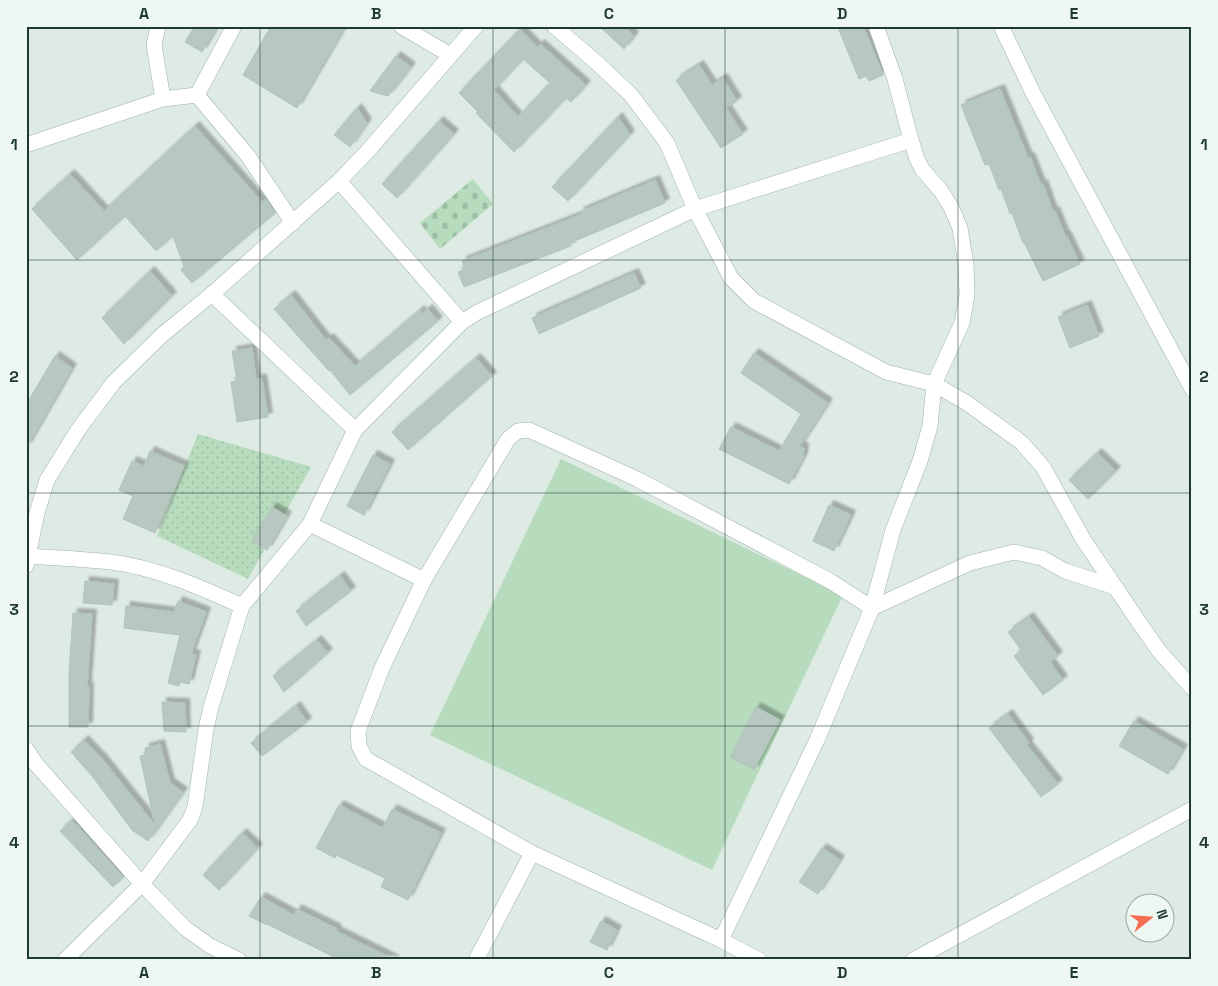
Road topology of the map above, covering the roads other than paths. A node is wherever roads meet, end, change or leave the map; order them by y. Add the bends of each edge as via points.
1 (158, 26) edge
2 (234, 26) edge
3 (401, 26) edge
4 (476, 26) edge
5 (554, 26) edge
6 (876, 26) edge
7 (1001, 26) edge
8 (450, 56) junction
9 (197, 94) junction
10 (163, 99) junction
11 (911, 140) junction
12 (26, 145) edge
13 (339, 181) junction
14 (695, 210) junction
15 (293, 224) junction
16 (212, 294) junction
17 (462, 322) junction
18 (934, 384) junction
19 (1192, 389) edge
20 (355, 430) junction
21 (310, 524) junction
22 (27, 561) edge
23 (424, 580) junction
24 (1115, 587) junction
25 (242, 606) junction
26 (872, 608) junction
27 (1192, 688) edge
28 (26, 749) edge
29 (1192, 808) edge
30 (532, 853) junction
31 (142, 884) junction
32 (721, 940) junction
33 (65, 960) edge
34 (239, 960) edge
35 (476, 960) edge
36 (759, 960) edge
37 (913, 960) edge

1 - 10 street via 154,45
2 - 9 street
3 - 8 street
4 - 8 street
5 - 14 street via 631,95 667,144
6 - 11 street via 895,79
7 - 19 street via 1033,93
8 - 13 street
9 - 10 street
9 - 15 street via 248,156
10 - 12 street
11 - 14 street
11 - 18 street via 922,169 951,206 960,228 966,265 967,295 962,323
13 - 15 street
13 - 17 street
14 - 17 street via 506,298
14 - 18 street via 731,278 754,300 886,372
15 - 16 street
16 - 20 street
16 - 22 street via 162,335 114,382 78,430 47,480
17 - 20 street
18 - 24 street via 967,403 1022,443 1043,467 1083,539
18 - 26 street via 930,426 893,530
20 - 21 street
21 - 23 street
21 - 25 street
22 - 25 street via 112,562 159,572
23 - 26 street via 508,439 518,431 530,430 637,479 830,581
23 - 30 street via 382,668 358,731 359,746 366,759
24 - 26 street via 1065,570 1042,558 1014,552 970,563
24 - 27 street via 1159,651
25 - 31 street via 211,707 190,820
26 - 32 street via 817,740
28 - 31 street
29 - 37 street
30 - 32 street
30 - 35 street
31 - 33 street
31 - 34 street via 185,928 210,946
32 - 36 street

